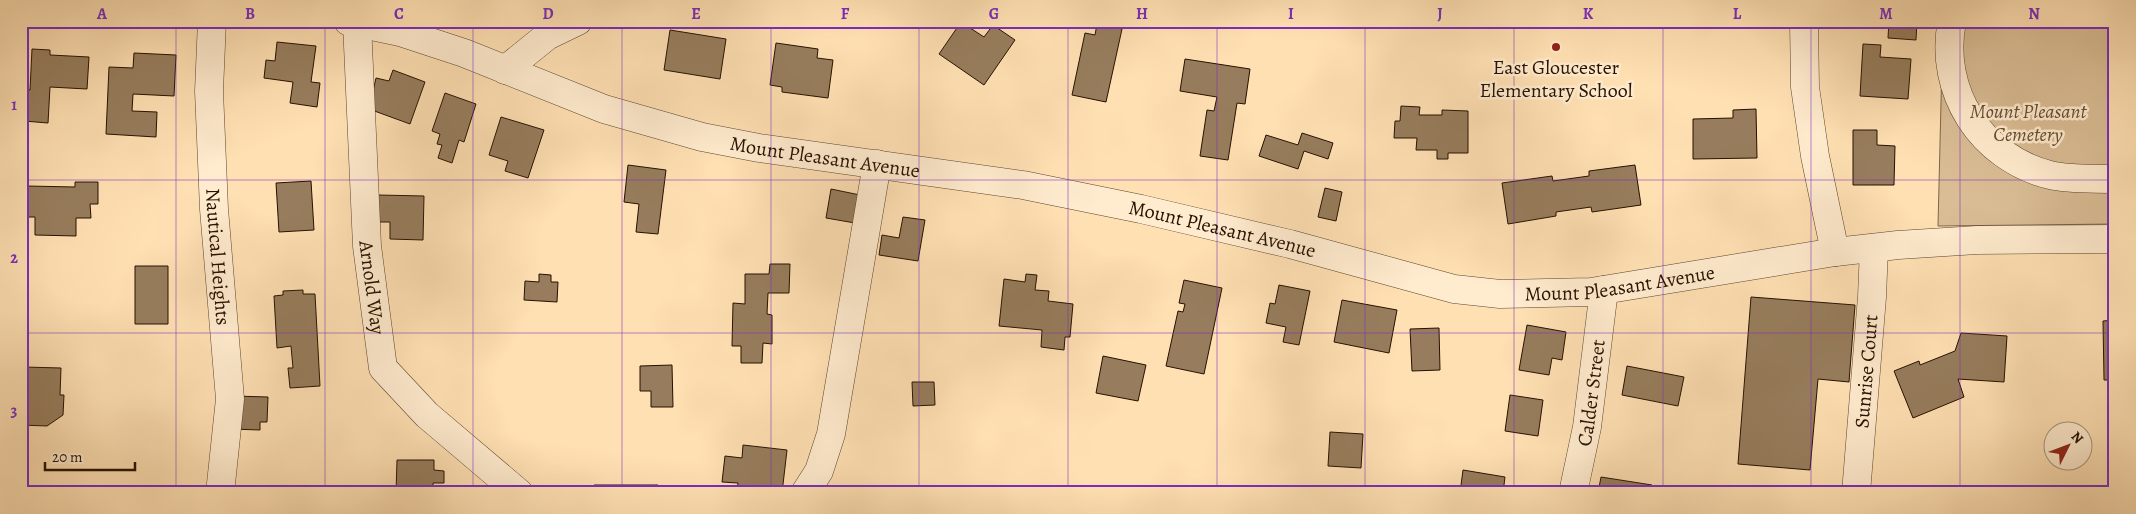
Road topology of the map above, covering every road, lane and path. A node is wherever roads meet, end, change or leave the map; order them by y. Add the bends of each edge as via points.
1 (212, 21) edge
2 (578, 21) edge
3 (1804, 21) edge
4 (1952, 21) edge
5 (352, 22) edge
6 (505, 70) junction
7 (878, 164) junction
8 (2115, 179) edge
9 (2115, 239) edge
10 (1874, 248) junction
11 (1834, 252) junction
12 (1604, 290) junction
13 (220, 493) edge
14 (519, 493) edge
15 (805, 493) edge
16 (1573, 493) edge
17 (1856, 493) edge

1 - 13 street, Nautical Heights via 209,91 214,210 230,399
2 - 6 street via 547,36
3 - 11 street via 1805,87
4 - 8 street via 1949,49 1953,81 1963,107 1985,139 2011,160 2041,173 2063,178
5 - 6 street, Mount Pleasant Avenue via 400,32
5 - 14 street, Arnold Way via 367,246 382,368 427,415
6 - 7 street, Mount Pleasant Avenue via 604,109 702,137
7 - 12 street, Mount Pleasant Avenue via 1023,185 1141,210 1290,244 1454,288 1500,294
7 - 15 street via 831,434 819,471
9 - 10 street, Mount Pleasant Avenue via 1977,240
10 - 11 street, Mount Pleasant Avenue
10 - 17 street, Sunrise Court
11 - 12 street, Mount Pleasant Avenue
12 - 16 street, Calder Street via 1587,427

